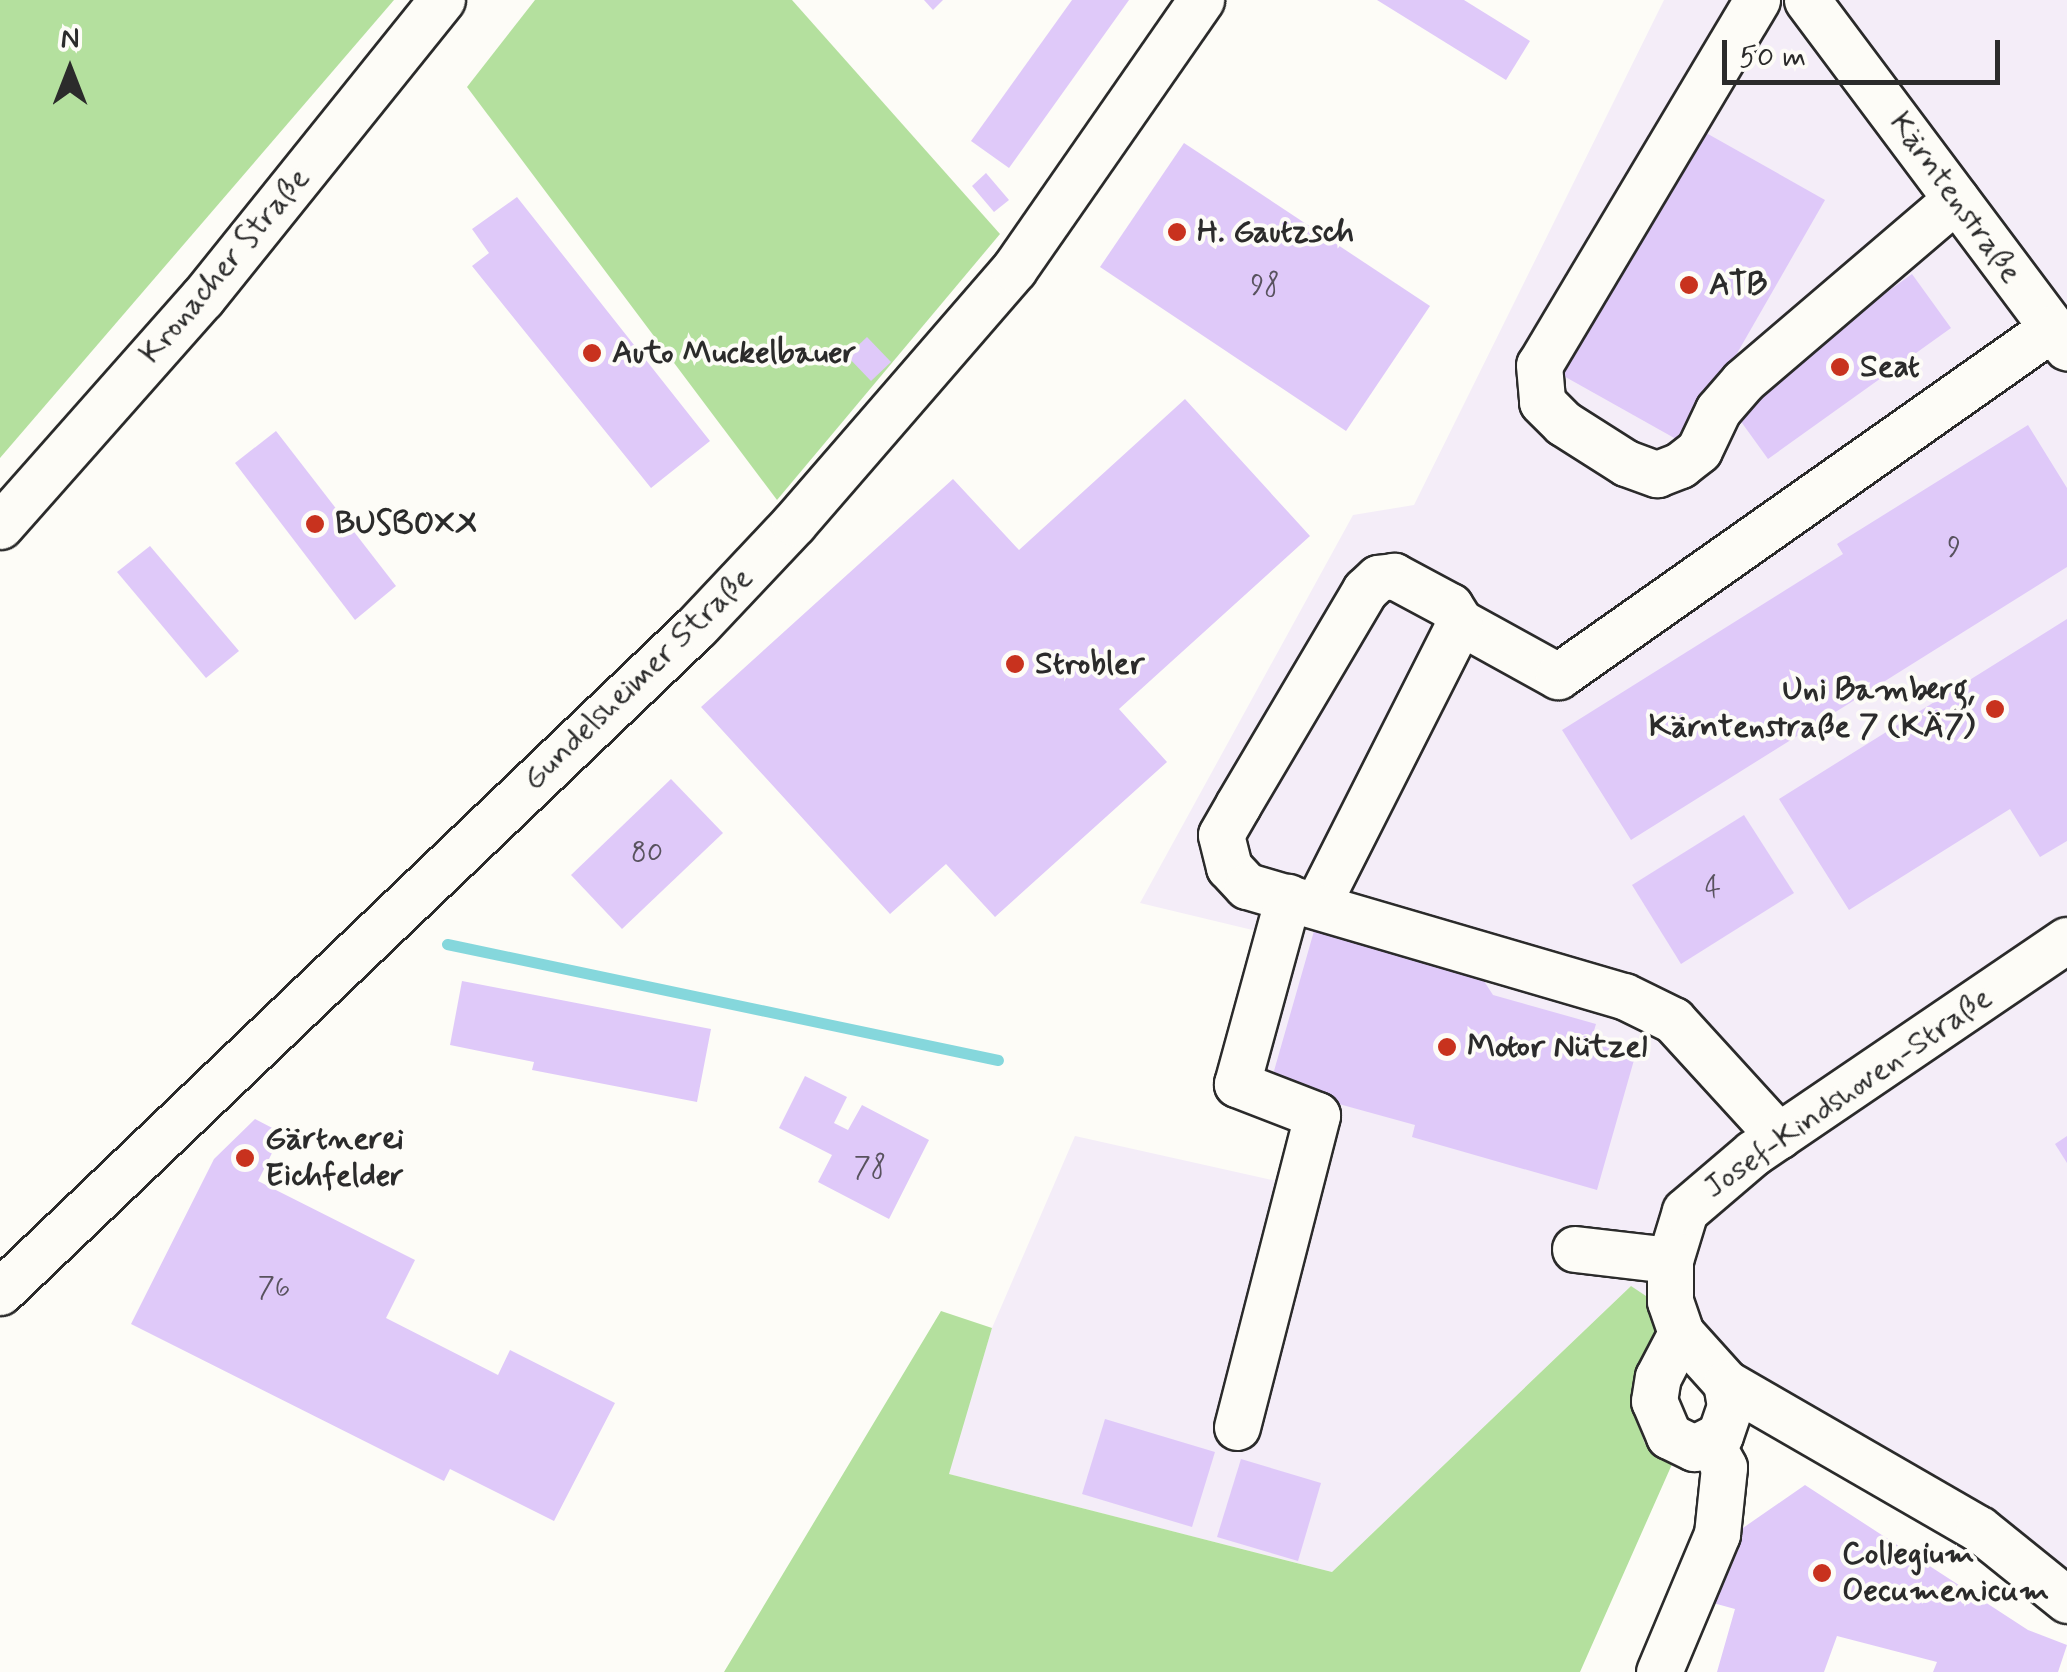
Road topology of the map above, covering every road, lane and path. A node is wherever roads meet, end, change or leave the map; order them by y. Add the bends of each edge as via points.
1 (442, 0) edge
2 (1202, 0) edge
3 (1757, 0) edge
4 (1807, 0) edge
5 (1956, 198) junction
6 (2059, 338) edge
7 (0, 526) edge
8 (1460, 622) junction
9 (1302, 901) junction
10 (2067, 940) edge
11 (1779, 1136) junction
12 (1575, 1250) dead end
13 (1670, 1260) junction
14 (0, 1292) edge
15 (1681, 1333) junction
16 (1726, 1383) junction
17 (1237, 1427) dead end
18 (1710, 1442) junction
19 (2067, 1600) edge
20 (1659, 1672) edge

1 - 7 street, Kronacher Straße via 202,298
2 - 14 street, Gundelsheimer Straße via 1014,269 794,524 697,626
3 - 5 street via 1539,365 1542,402 1642,469 1657,474 1680,465 1699,450 1718,410 1743,381
4 - 5 street, Kärntenstraße
5 - 6 street, Kärntenstraße
6 - 8 street via 1558,676
8 - 9 street
8 - 9 street via 1450,606 1394,576 1364,590 1221,835 1229,867 1247,886
9 - 11 street via 1624,996 1673,1020
9 - 17 street via 1237,1084 1317,1115
10 - 11 street, Josef-Kindshoven-Straße
11 - 13 street, Josef-Kindshoven-Straße via 1685,1211
12 - 13 street
13 - 15 street, Josef-Kindshoven-Straße via 1670,1301
15 - 16 street, Josef-Kindshoven-Straße
15 - 18 street via 1658,1377 1659,1422 1669,1436 1694,1448
16 - 18 street via 1725,1425
16 - 19 street, Josef-Kindshoven-Straße via 1979,1529
18 - 20 street via 1724,1466 1716,1534

